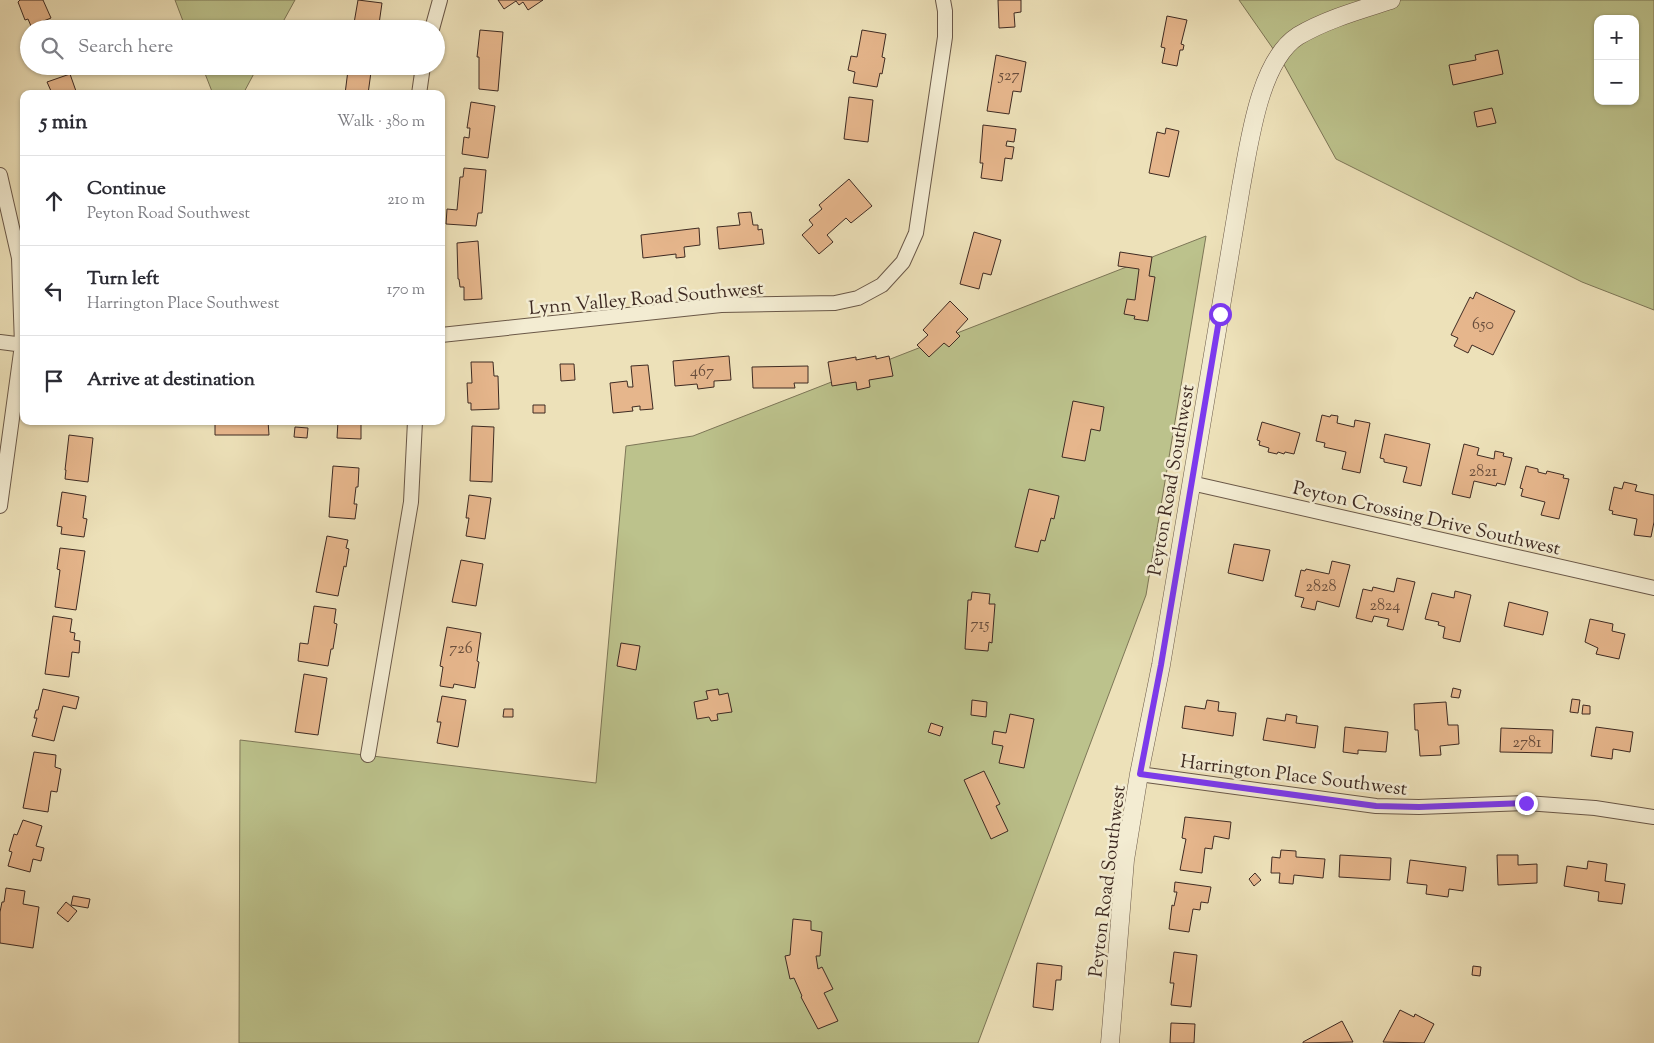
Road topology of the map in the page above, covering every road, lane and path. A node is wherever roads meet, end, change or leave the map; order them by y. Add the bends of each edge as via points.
1 (440, 0) edge
2 (943, 0) edge
3 (1391, 0) edge
4 (434, 20) edge
5 (422, 75) edge
6 (420, 90) edge
7 (0, 175) edge
8 (20, 280) edge
9 (445, 335) edge
10 (0, 342) edge
11 (20, 345) edge
12 (20, 366) edge
13 (415, 425) edge
14 (1191, 483) junction
15 (0, 506) edge
16 (1654, 588) edge
17 (368, 755) dead end
18 (1140, 774) junction
19 (1654, 817) edge
20 (1110, 1043) edge

1 - 4 street
2 - 9 street, Lynn Valley Road Southwest via 945,37 916,233 903,262 882,285 858,298 835,303 721,305
3 - 14 street, Peyton Road Southwest via 1341,16 1298,37 1274,64 1256,109
5 - 6 street
7 - 8 street via 19,258
10 - 11 street
12 - 15 street
13 - 17 street via 411,502
14 - 16 street, Peyton Crossing Drive Southwest
14 - 18 street, Peyton Road Southwest
18 - 19 street, Harrington Place Southwest via 1376,806 1526,803 1595,808
18 - 20 street, Peyton Road Southwest via 1125,860

